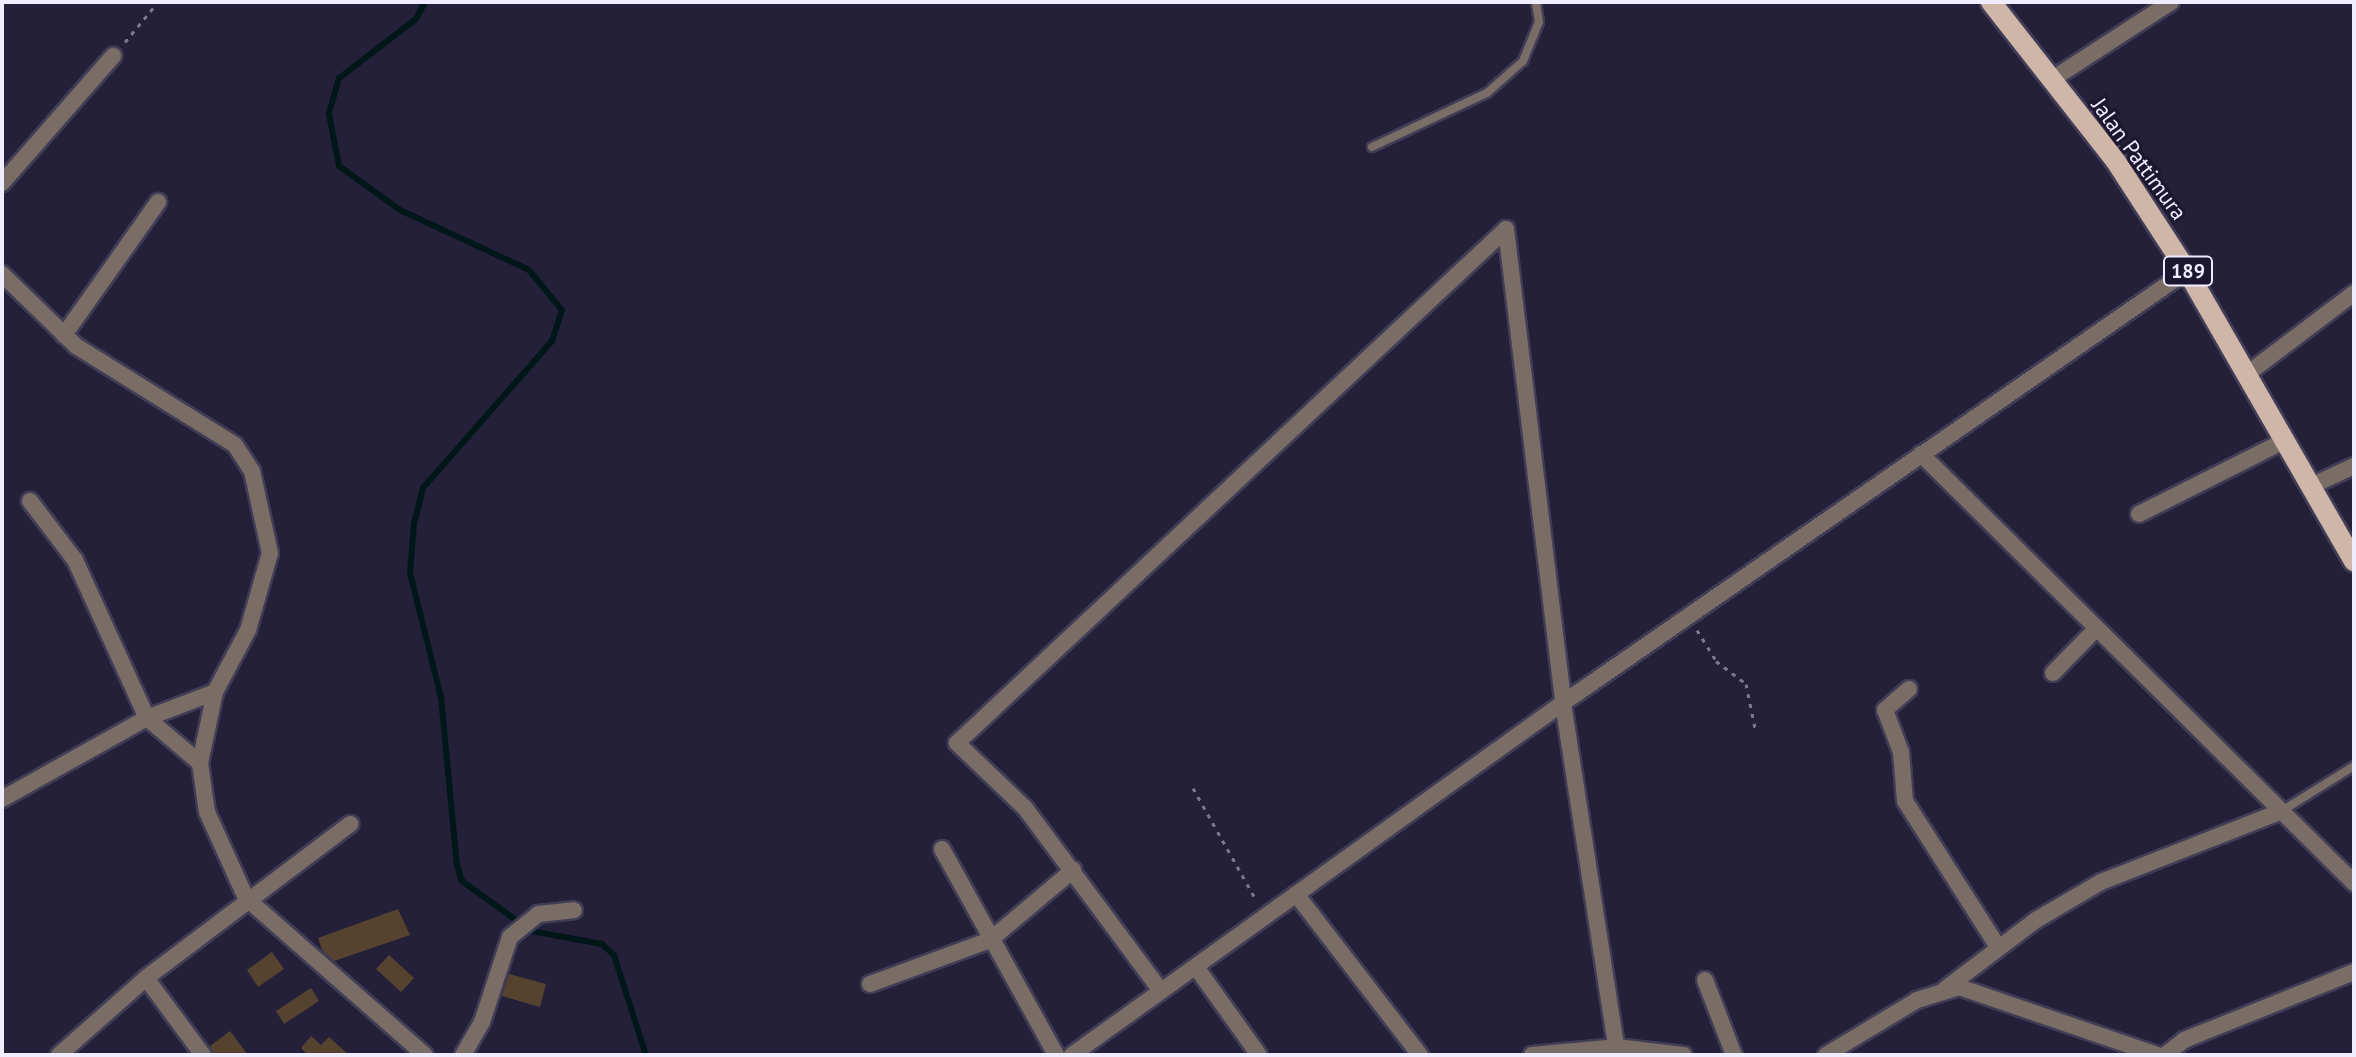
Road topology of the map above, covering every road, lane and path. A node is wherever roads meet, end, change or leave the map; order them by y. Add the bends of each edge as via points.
1 (158, 2) edge
2 (1536, 2) edge
3 (1991, 2) edge
4 (2171, 2) edge
5 (113, 56) joint
6 (2051, 80) junction
7 (1372, 147) dead end
8 (2, 183) edge
9 (158, 202) dead end
10 (2187, 271) junction
11 (2, 274) edge
12 (2354, 293) edge
13 (64, 335) junction
14 (2247, 374) junction
15 (2284, 441) junction
16 (1921, 454) junction
17 (2354, 466) edge
18 (2309, 487) junction
19 (30, 501) dead end
20 (2139, 514) dead end
21 (2354, 561) edge
22 (1690, 616) junction
23 (2094, 631) junction
24 (2053, 673) dead end
25 (1909, 689) dead end
26 (215, 692) junction
27 (1563, 703) junction
28 (147, 718) junction
29 (1755, 728) dead end
30 (200, 763) junction
31 (2354, 766) edge
32 (1193, 788) dead end
33 (2, 799) edge
34 (2280, 812) junction
35 (350, 824) dead end
36 (942, 849) dead end
37 (1073, 870) junction
38 (2354, 883) edge
39 (1296, 894) junction
40 (246, 898) junction
41 (574, 910) dead end
42 (1266, 917) junction
43 (990, 940) junction
44 (1998, 947) junction
45 (1196, 967) junction
46 (2354, 972) edge
47 (146, 978) junction
48 (1705, 980) dead end
49 (870, 984) dead end
50 (1945, 989) junction
51 (1161, 991) junction
52 (1616, 1047) junction
53 (2188, 1048) edge
54 (59, 1055) edge
55 (203, 1055) edge
56 (425, 1055) edge
57 (463, 1055) edge
58 (1056, 1055) edge
59 (1072, 1055) edge
60 (1259, 1055) edge
61 (1420, 1055) edge
62 (1532, 1055) edge
63 (1684, 1055) edge
64 (1734, 1055) edge
65 (1826, 1055) edge
66 (2158, 1055) edge
67 (2165, 1055) edge

1 - 5 path
2 - 7 lane via 1539,22 1523,61 1487,93
3 - 6 main road, Jalan Pattimura / 189
4 - 6 street
5 - 8 street
6 - 10 main road, Jalan Pattimura / 189
9 - 13 street
10 - 14 main road, Jalan Pattimura / 189
10 - 16 street
11 - 13 street
12 - 14 street
13 - 26 street via 235,445 252,471 268,526 265,581
14 - 15 main road, Jalan Pattimura / 189
15 - 18 main road, Jalan Pattimura / 189
15 - 20 street
16 - 22 street
16 - 23 street
17 - 18 street
18 - 21 main road, Jalan Pattimura / 189
19 - 28 street via 75,560
22 - 27 street
22 - 29 path via 1709,653 1746,684
23 - 24 street
23 - 34 street
25 - 44 street via 1885,710 1901,752 1905,801
26 - 28 street
26 - 30 street
27 - 37 street via 1506,229 957,743 1025,808
27 - 39 street
27 - 52 street
28 - 30 street
28 - 33 street
30 - 40 street via 218,848
31 - 34 lane
32 - 42 path
34 - 38 street
34 - 44 street via 2101,882
35 - 40 street
36 - 43 street
37 - 43 street
37 - 51 street
39 - 42 street
39 - 61 street
40 - 47 street
40 - 56 street
41 - 57 street via 538,914 510,937 482,1022
42 - 45 street
43 - 49 street
43 - 58 street
44 - 50 street
45 - 51 street
45 - 60 street
46 - 53 street
47 - 54 street
47 - 55 street
48 - 64 street
50 - 65 street
50 - 66 street via 1978,988
51 - 59 street
52 - 62 street
52 - 63 street
53 - 67 street

